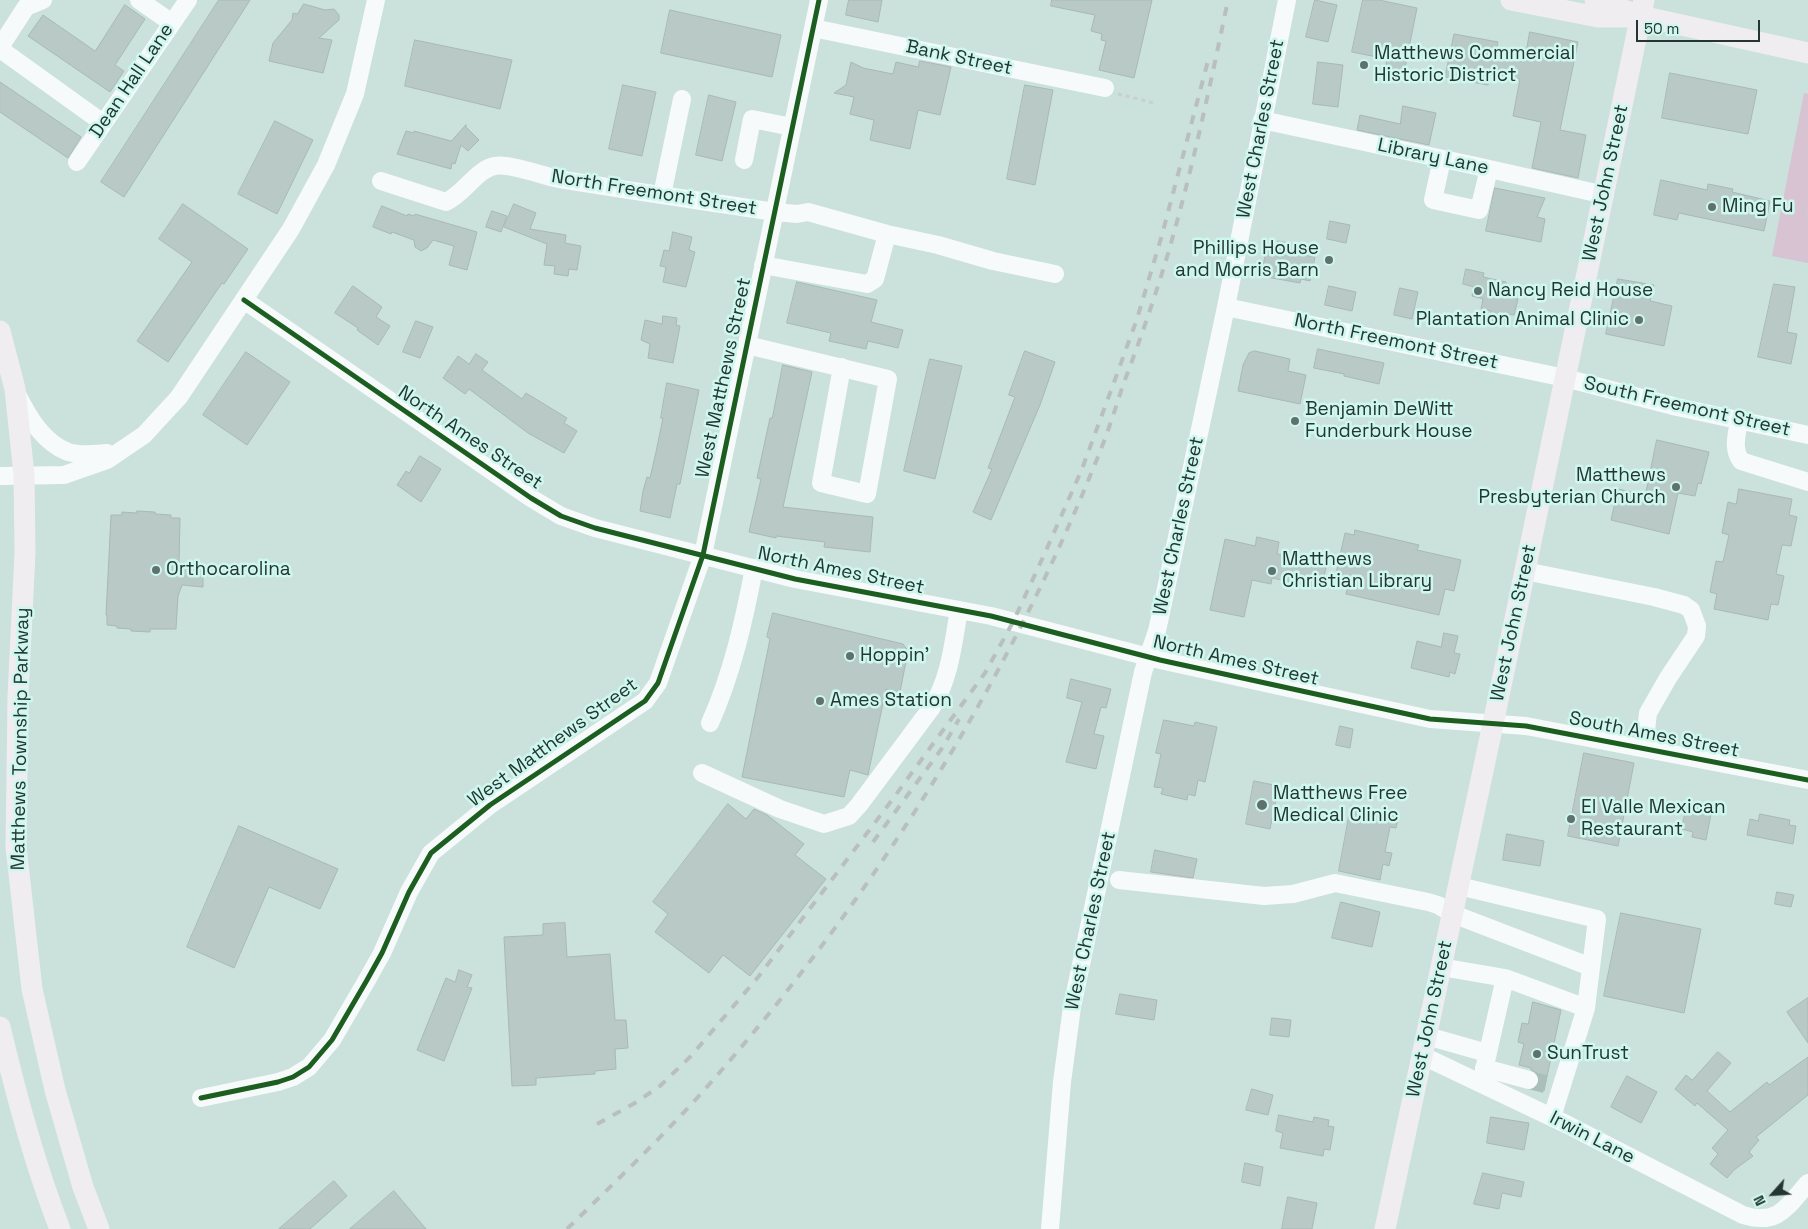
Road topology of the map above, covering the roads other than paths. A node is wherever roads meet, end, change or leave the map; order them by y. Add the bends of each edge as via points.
1 (43, 0) edge
2 (140, 0) edge
3 (188, 0) edge
4 (374, 0) edge
5 (819, 0) edge
6 (1287, 0) edge
7 (1511, 0) edge
8 (1595, 0) edge
9 (1642, 8) edge
10 (172, 23) junction
11 (813, 28) junction
12 (0, 48) edge
13 (1808, 53) edge
14 (1105, 88) dead end
15 (682, 99) dead end
16 (1262, 120) junction
17 (103, 123) junction
18 (792, 128) junction
19 (1442, 158) junction
20 (744, 160) dead end
21 (77, 162) dead end
22 (1489, 169) junction
23 (381, 181) dead end
24 (662, 195) junction
25 (1604, 195) junction
26 (775, 212) junction
27 (887, 234) junction
28 (763, 265) junction
29 (1055, 274) dead end
30 (244, 300) junction
31 (1226, 307) junction
32 (0, 331) edge
33 (747, 344) junction
34 (842, 367) junction
35 (1565, 378) junction
36 (15, 389) junction
37 (1739, 420) junction
38 (1808, 435) edge
39 (118, 452) junction
40 (24, 475) junction
41 (0, 476) edge
42 (1808, 482) edge
43 (703, 555) junction
44 (754, 568) junction
45 (1525, 571) junction
46 (959, 610) junction
47 (1148, 656) junction
48 (710, 723) dead end
49 (1493, 724) junction
50 (1644, 748) junction
51 (702, 773) dead end
52 (1808, 780) edge
53 (1119, 880) dead end
54 (1459, 886) junction
55 (1453, 914) junction
56 (1441, 967) junction
57 (1591, 967) junction
58 (1505, 978) junction
59 (1586, 1008) junction
60 (0, 1027) edge
61 (1425, 1046) junction
62 (1484, 1068) junction
63 (1545, 1084) junction
64 (201, 1098) dead end
65 (1552, 1117) junction
66 (1808, 1183) edge
67 (60, 1229) edge
68 (99, 1229) edge
69 (1050, 1229) edge
70 (1384, 1229) edge

1 - 12 street via 26,7
2 - 10 street
3 - 10 street, Dean Hall Lane
4 - 30 street via 355,94 326,164 291,229
5 - 11 street, West Matthews Street
6 - 16 street, West Charles Street
7 - 9 main road via 1598,17
8 - 9 main road
9 - 13 main road
9 - 25 main road, West John Street
10 - 17 street, Dean Hall Lane
11 - 14 street, Bank Street
11 - 18 street, West Matthews Street
12 - 17 street
15 - 24 street
16 - 19 street, Library Lane
16 - 31 street, West Charles Street
17 - 21 street, Dean Hall Lane
18 - 20 street via 752,119
18 - 26 street, West Matthews Street
19 - 22 street, Library Lane
19 - 22 street via 1433,200 1479,210
22 - 25 street, Library Lane
23 - 24 street, North Freemont Street via 446,202 483,172 494,166 504,166
24 - 26 street, North Freemont Street
25 - 35 main road, West John Street
26 - 27 street, North Freemont Street via 808,212
26 - 28 street, West Matthews Street
27 - 28 street via 875,279 867,284
27 - 29 street, North Freemont Street
28 - 33 street, West Matthews Street
30 - 39 street via 179,397 144,435
30 - 43 street, North Ames Street via 561,516 595,528
31 - 35 street, North Freemont Street
31 - 47 street, West Charles Street via 1157,630
32 - 36 main road, Matthews Township Parkway
33 - 34 street
33 - 43 street, West Matthews Street
34 - 34 street via 888,379 867,494 820,483
35 - 37 street, South Freemont Street
35 - 45 main road, West John Street
36 - 39 street via 44,437 68,452 85,455
36 - 40 main road, Matthews Township Parkway
37 - 38 street, South Freemont Street
37 - 42 street via 1735,451 1741,461
39 - 40 street via 107,460 64,474
40 - 41 street
40 - 68 main road, Matthews Township Parkway via 25,552 18,696 16,847 32,989 83,1188
43 - 44 street, North Ames Street
43 - 64 street, West Matthews Street via 658,683 645,701 490,805 431,854 367,980 332,1040 309,1067 278,1082
44 - 46 street, North Ames Street via 795,579
44 - 48 street via 725,685
45 - 49 main road, West John Street
45 - 50 street via 1654,597 1691,610 1698,626 1696,636 1648,713
46 - 47 street, North Ames Street
46 - 51 street via 941,692 849,816 824,824 780,809
47 - 49 street, North Ames Street via 1430,719
47 - 69 street, West Charles Street via 1072,1007 1062,1082
49 - 50 street, South Ames Street via 1526,726
49 - 54 main road, West John Street
50 - 52 street, South Ames Street
53 - 55 street via 1264,896 1293,894 1336,883 1428,902
54 - 55 main road, West John Street
54 - 57 street via 1597,919
55 - 56 main road, West John Street
55 - 57 street
56 - 58 street
56 - 61 main road, West John Street
57 - 59 street
58 - 59 street
58 - 62 street
59 - 63 street
60 - 67 main road via 18,1104
61 - 62 street, Irwin Lane
61 - 62 street
61 - 70 main road, West John Street
62 - 63 street
62 - 65 street, Irwin Lane
63 - 65 street
65 - 66 street, Irwin Lane via 1743,1216 1762,1219 1779,1214

